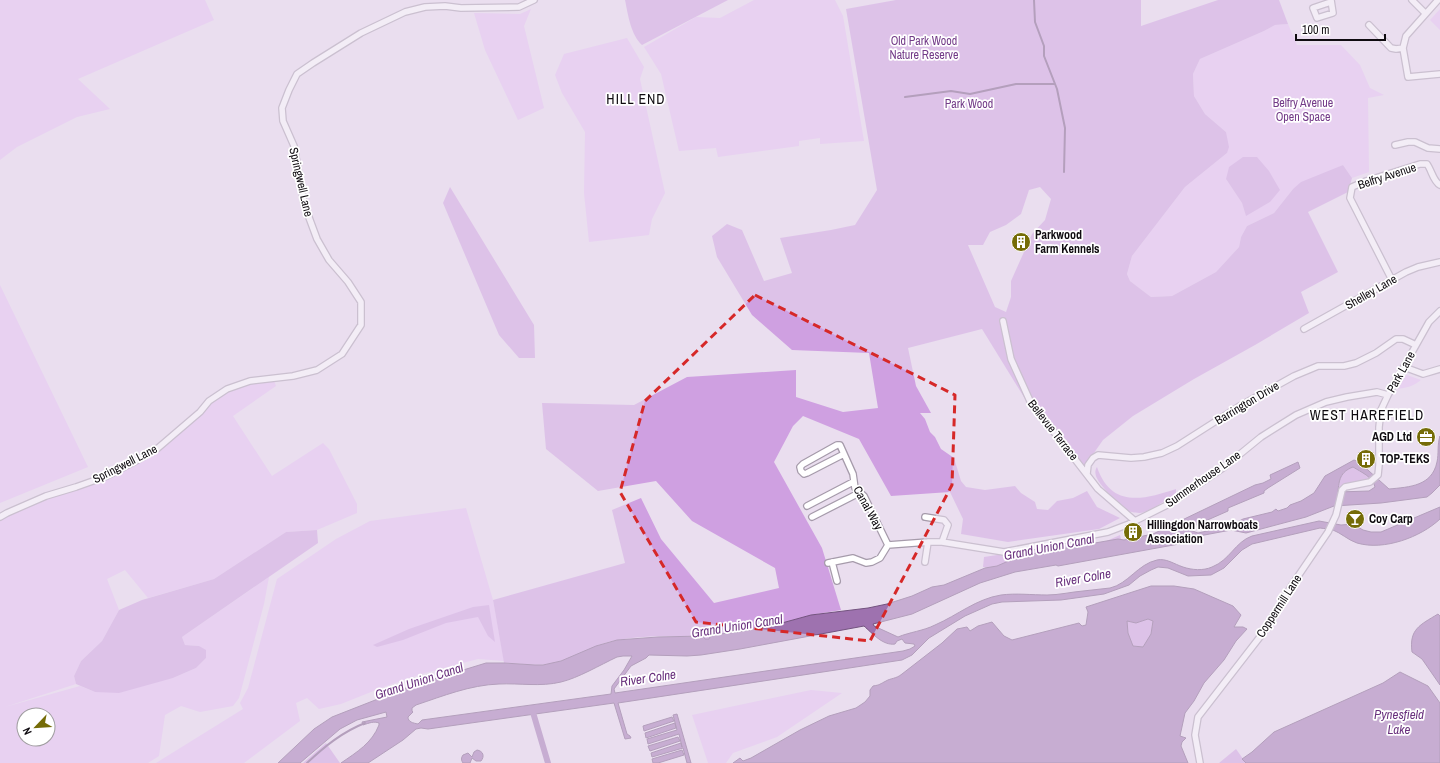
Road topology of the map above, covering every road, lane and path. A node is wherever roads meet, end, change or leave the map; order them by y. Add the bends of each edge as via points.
1 (1412, 0) edge
2 (1438, 0) edge
3 (532, 2) edge
4 (1425, 13) junction
5 (1369, 25) dead end
6 (1403, 48) junction
7 (1440, 74) edge
8 (1395, 145) dead end
9 (1440, 149) edge
10 (1440, 185) edge
11 (1440, 262) edge
12 (1392, 280) junction
13 (1440, 311) edge
14 (1003, 321) dead end
15 (1304, 329) dead end
16 (1416, 345) junction
17 (1404, 367) junction
18 (1440, 369) edge
19 (1388, 395) junction
20 (843, 451) junction
21 (1379, 465) joint
22 (1087, 474) junction
23 (854, 482) junction
24 (859, 493) junction
25 (807, 506) dead end
26 (0, 517) edge
27 (812, 517) dead end
28 (925, 517) dead end
29 (1135, 520) junction
30 (928, 542) junction
31 (942, 542) junction
32 (888, 545) junction
33 (925, 562) dead end
34 (837, 581) dead end
35 (1200, 763) edge

1 - 4 street
2 - 4 street
3 - 26 street, Springwell Lane via 519,7 445,6 405,12 361,33 313,63 298,74 289,90 282,108 283,121 294,146 307,211 317,239 329,260 361,302 361,325 342,354 317,370 293,376 250,381 227,389 209,401 158,448 134,462 107,476 46,496
4 - 6 street via 1406,36
5 - 6 street via 1391,48
6 - 7 street via 1408,77
8 - 9 street via 1415,142 1428,148
10 - 12 street, Belfry Avenue via 1427,164 1420,164 1352,187 1350,198
11 - 12 street, Shelley Lane via 1412,270
12 - 15 street, Shelley Lane
13 - 16 street, Park Lane via 1429,322
14 - 22 street, Bellevue Terrace via 1011,359 1030,401
16 - 17 street, Park Lane
16 - 22 street, Barrington Drive via 1403,339 1396,339 1356,364 1318,366 1294,376 1238,407 1177,446 1144,457 1098,455 1088,465
17 - 18 street via 1423,374
17 - 19 street, Park Lane
19 - 21 street, Park Lane via 1381,410
19 - 29 street, Summerhouse Lane via 1378,392 1347,397 1326,402 1296,415 1261,437 1171,503
20 - 20 street via 840,445 837,445 803,464 800,467 801,471 804,474 808,473
20 - 23 street, Canal Way
21 - 35 street, Coppermill Lane via 1378,475 1374,479 1366,484 1345,487 1342,490 1329,530 1263,633 1198,717 1194,734
22 - 29 street, Bellevue Terrace via 1098,489
23 - 24 street, Canal Way
23 - 25 street
24 - 27 street
24 - 32 street, Canal Way via 864,496
28 - 31 street via 944,520 948,525
29 - 31 street, Summerhouse Lane via 1108,532 1004,552
30 - 31 street, Summerhouse Lane
30 - 32 street, Summerhouse Lane
30 - 33 street
32 - 34 street via 880,558 872,562 866,563 853,558 830,563

